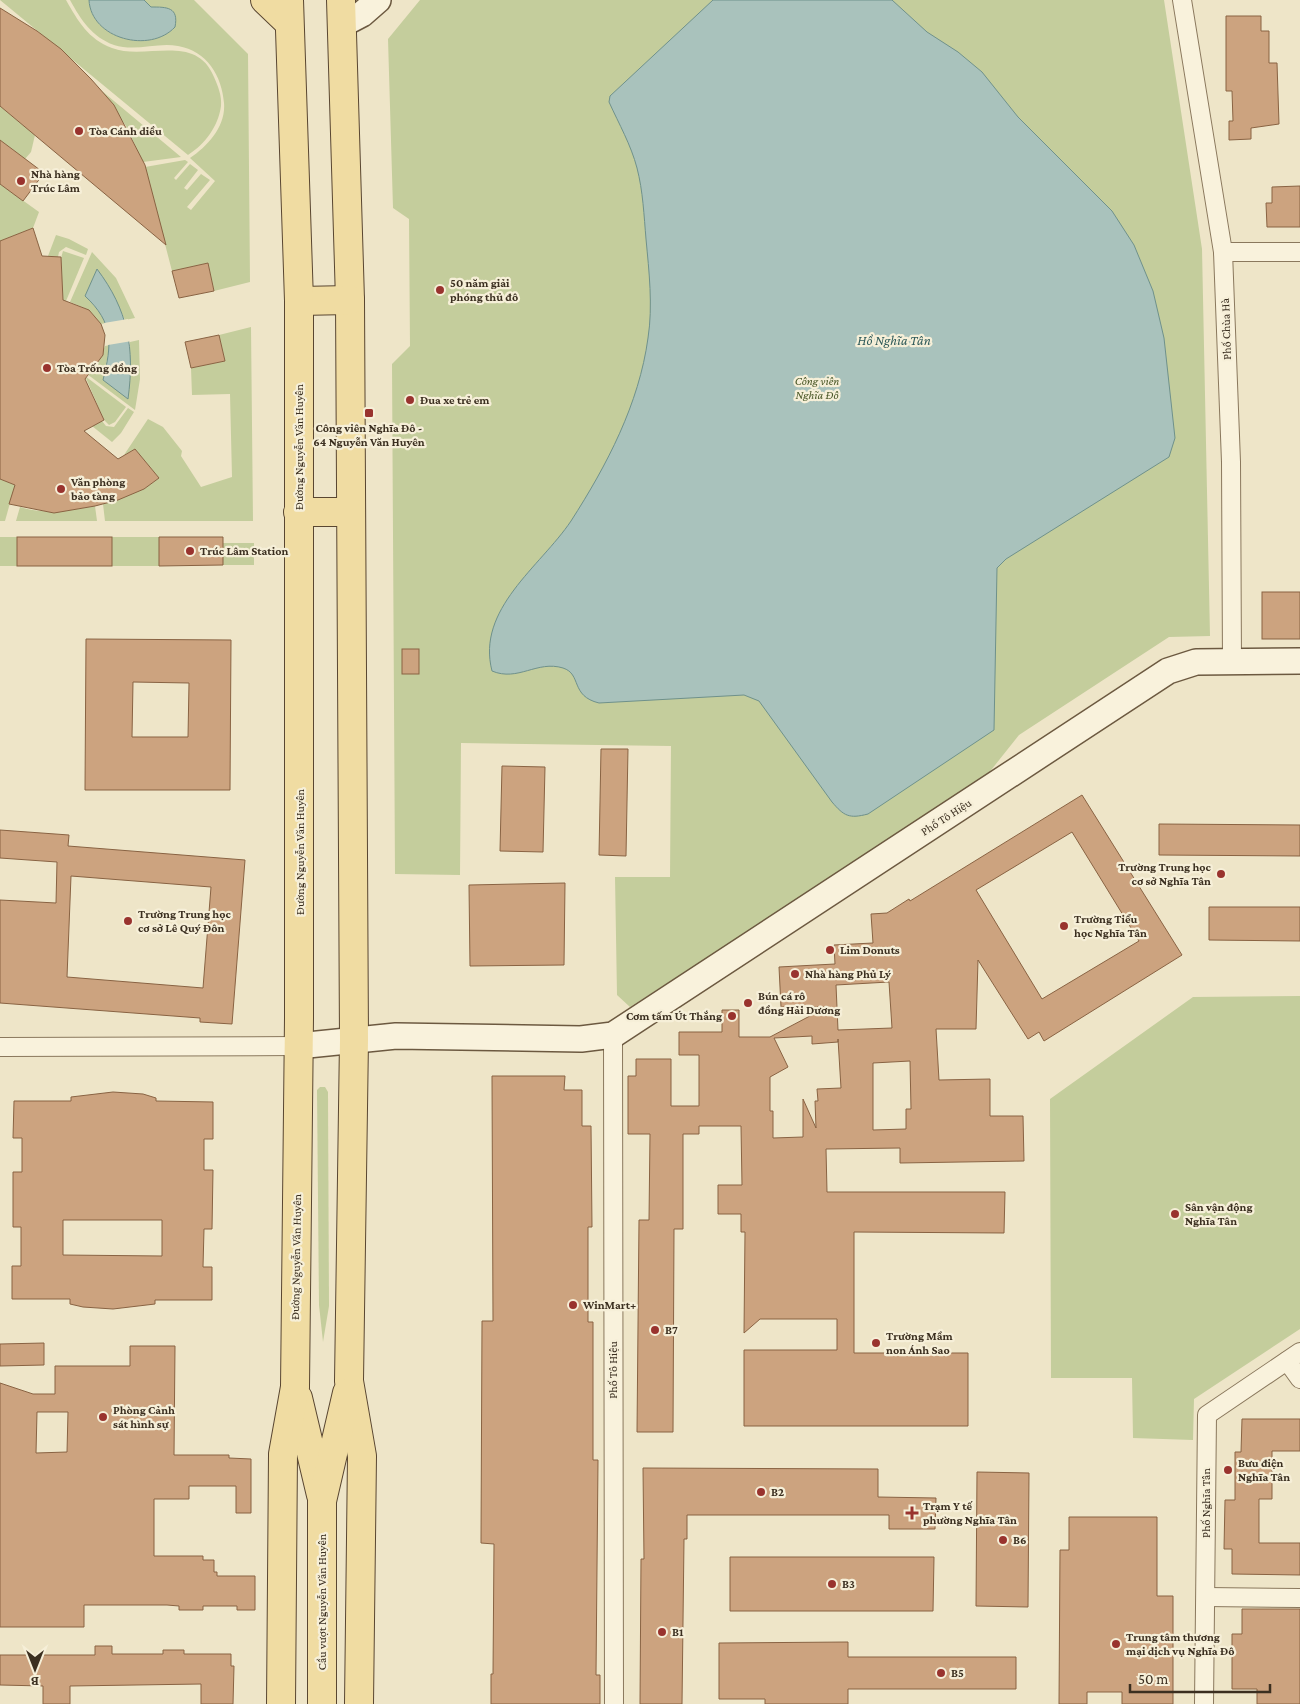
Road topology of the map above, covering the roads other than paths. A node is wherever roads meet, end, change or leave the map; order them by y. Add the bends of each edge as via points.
1 (265, 0) edge
2 (378, 0) edge
3 (1182, 0) edge
4 (289, 12) edge
5 (341, 12) edge
6 (1222, 252) junction
7 (1300, 252) edge
8 (350, 300) junction
9 (299, 301) junction
10 (298, 512) junction
11 (351, 512) junction
12 (1300, 661) edge
13 (1232, 662) junction
14 (613, 1035) junction
15 (354, 1040) junction
16 (298, 1046) junction
17 (0, 1047) edge
18 (1293, 1357) edge
19 (1300, 1379) edge
20 (349, 1381) junction
21 (295, 1386) junction
22 (322, 1501) junction
23 (1206, 1597) junction
24 (1300, 1598) edge
25 (281, 1704) edge
26 (322, 1704) edge
27 (359, 1704) edge
28 (614, 1704) edge
29 (1204, 1704) edge

1 - 4 main road
2 - 5 street via 362,14
3 - 6 street, Phố Chùa Hà
4 - 9 main road, Đường Nguyễn Văn Huyên
5 - 8 main road
6 - 7 street
6 - 13 street, Phố Chùa Hà via 1231,462
8 - 9 main road
8 - 11 main road
9 - 10 main road, Đường Nguyễn Văn Huyên
10 - 11 main road
10 - 16 main road, Đường Nguyễn Văn Huyên
11 - 15 main road
12 - 13 street, Phố Tô Hiệu
13 - 14 street, Phố Tô Hiệu via 1196,662 1168,671
14 - 15 street, Phố Tô Hiệu via 580,1039 396,1036
14 - 28 street, Phố Tô Hiệu
15 - 16 street, Phố Tô Hiệu
15 - 20 main road
16 - 17 street
16 - 21 main road, Đường Nguyễn Văn Huyên
18 - 19 street
18 - 23 street, Phố Nghĩa Tân via 1206,1415
20 - 22 main road, Cầu vượt Nguyễn Văn Huyên
20 - 27 main road via 362,1456
21 - 22 main road, Cầu vượt Nguyễn Văn Huyên
21 - 25 main road, Đường Nguyễn Văn Huyên via 283,1454
22 - 26 main road, Cầu vượt Nguyễn Văn Huyên
23 - 24 street
23 - 29 street, Phố Nghĩa Tân

